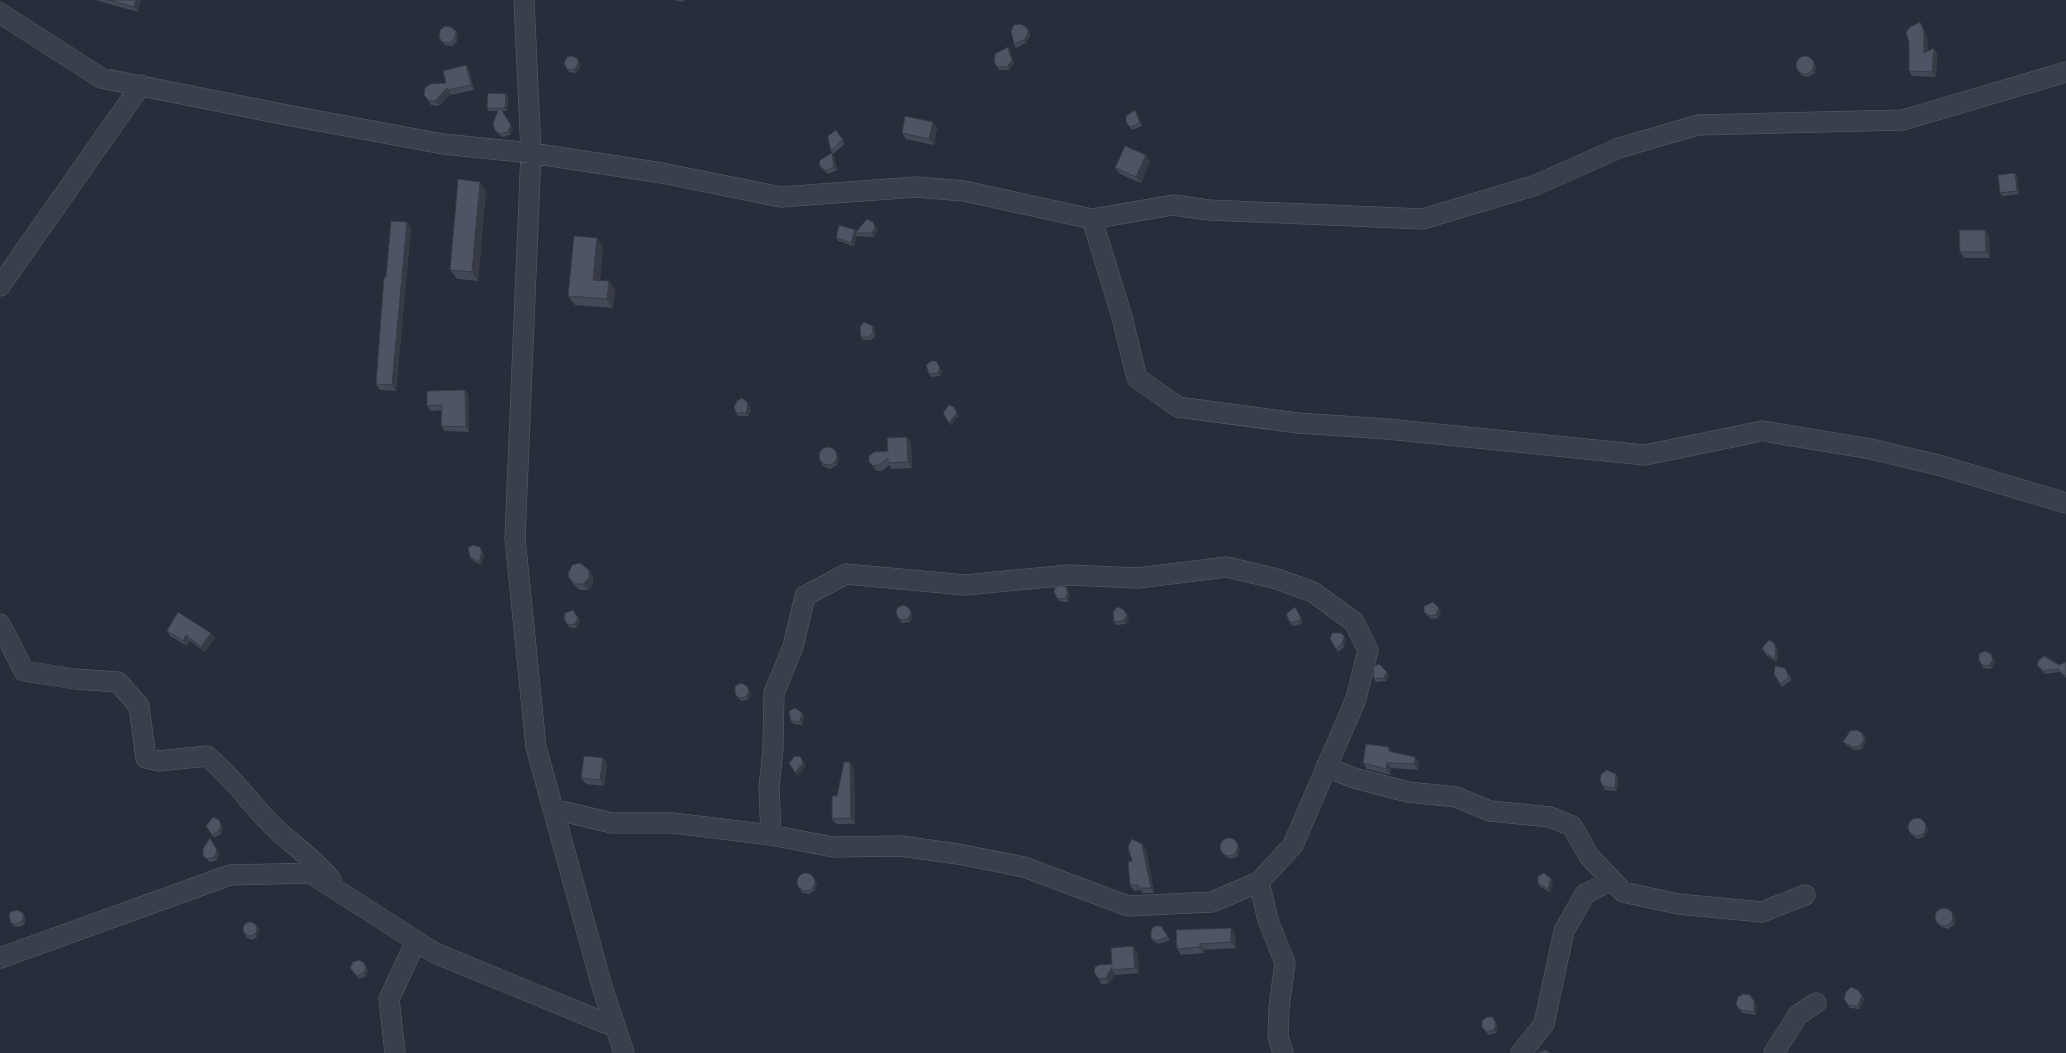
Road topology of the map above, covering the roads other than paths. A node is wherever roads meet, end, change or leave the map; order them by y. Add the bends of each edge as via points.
1 (524, 0) edge
2 (0, 13) edge
3 (2066, 72) edge
4 (141, 85) junction
5 (531, 153) junction
6 (1092, 219) junction
7 (0, 286) edge
8 (2066, 502) edge
9 (0, 624) edge
10 (1326, 767) junction
11 (553, 809) junction
12 (771, 835) junction
13 (1612, 880) junction
14 (1259, 882) junction
15 (338, 891) junction
16 (1805, 895) dead end
17 (416, 940) junction
18 (0, 958) edge
19 (1816, 1003) dead end
20 (615, 1027) junction
21 (395, 1053) edge
22 (624, 1053) edge
23 (1283, 1053) edge
24 (1521, 1053) edge
25 (1774, 1053) edge

1 - 5 street
2 - 4 street via 101,78
3 - 6 street via 1903,120 1698,125 1619,148 1536,185 1423,219 1229,211 1173,205
4 - 5 street via 443,144
4 - 7 street
5 - 6 street via 662,173 781,197 916,187 964,191
5 - 11 street via 515,538 536,746
6 - 8 street via 1137,378 1178,407 1298,423 1645,455 1762,431 1871,449
9 - 15 street via 24,671 118,682 139,706 146,758 159,761 207,756 224,770 271,824 318,863
10 - 12 street via 1356,699 1368,650 1354,622 1313,592 1228,567 1138,578 1069,576 965,584 846,574 805,596 792,647 774,693 769,788
10 - 13 street via 1408,792 1456,797 1490,811 1550,817 1572,826 1589,856
10 - 14 street via 1293,845
11 - 12 street via 612,823 673,824
11 - 20 street
12 - 14 street via 833,846 901,846 1024,867 1128,906 1212,902
13 - 16 street via 1623,892 1678,904 1762,912
13 - 24 street via 1586,894 1564,931 1544,1024
14 - 23 street via 1268,920 1285,963 1278,1036
15 - 17 street
15 - 18 street via 310,873 230,875
17 - 20 street via 435,953
17 - 21 street via 389,999
19 - 25 street via 1798,1015
20 - 22 street

